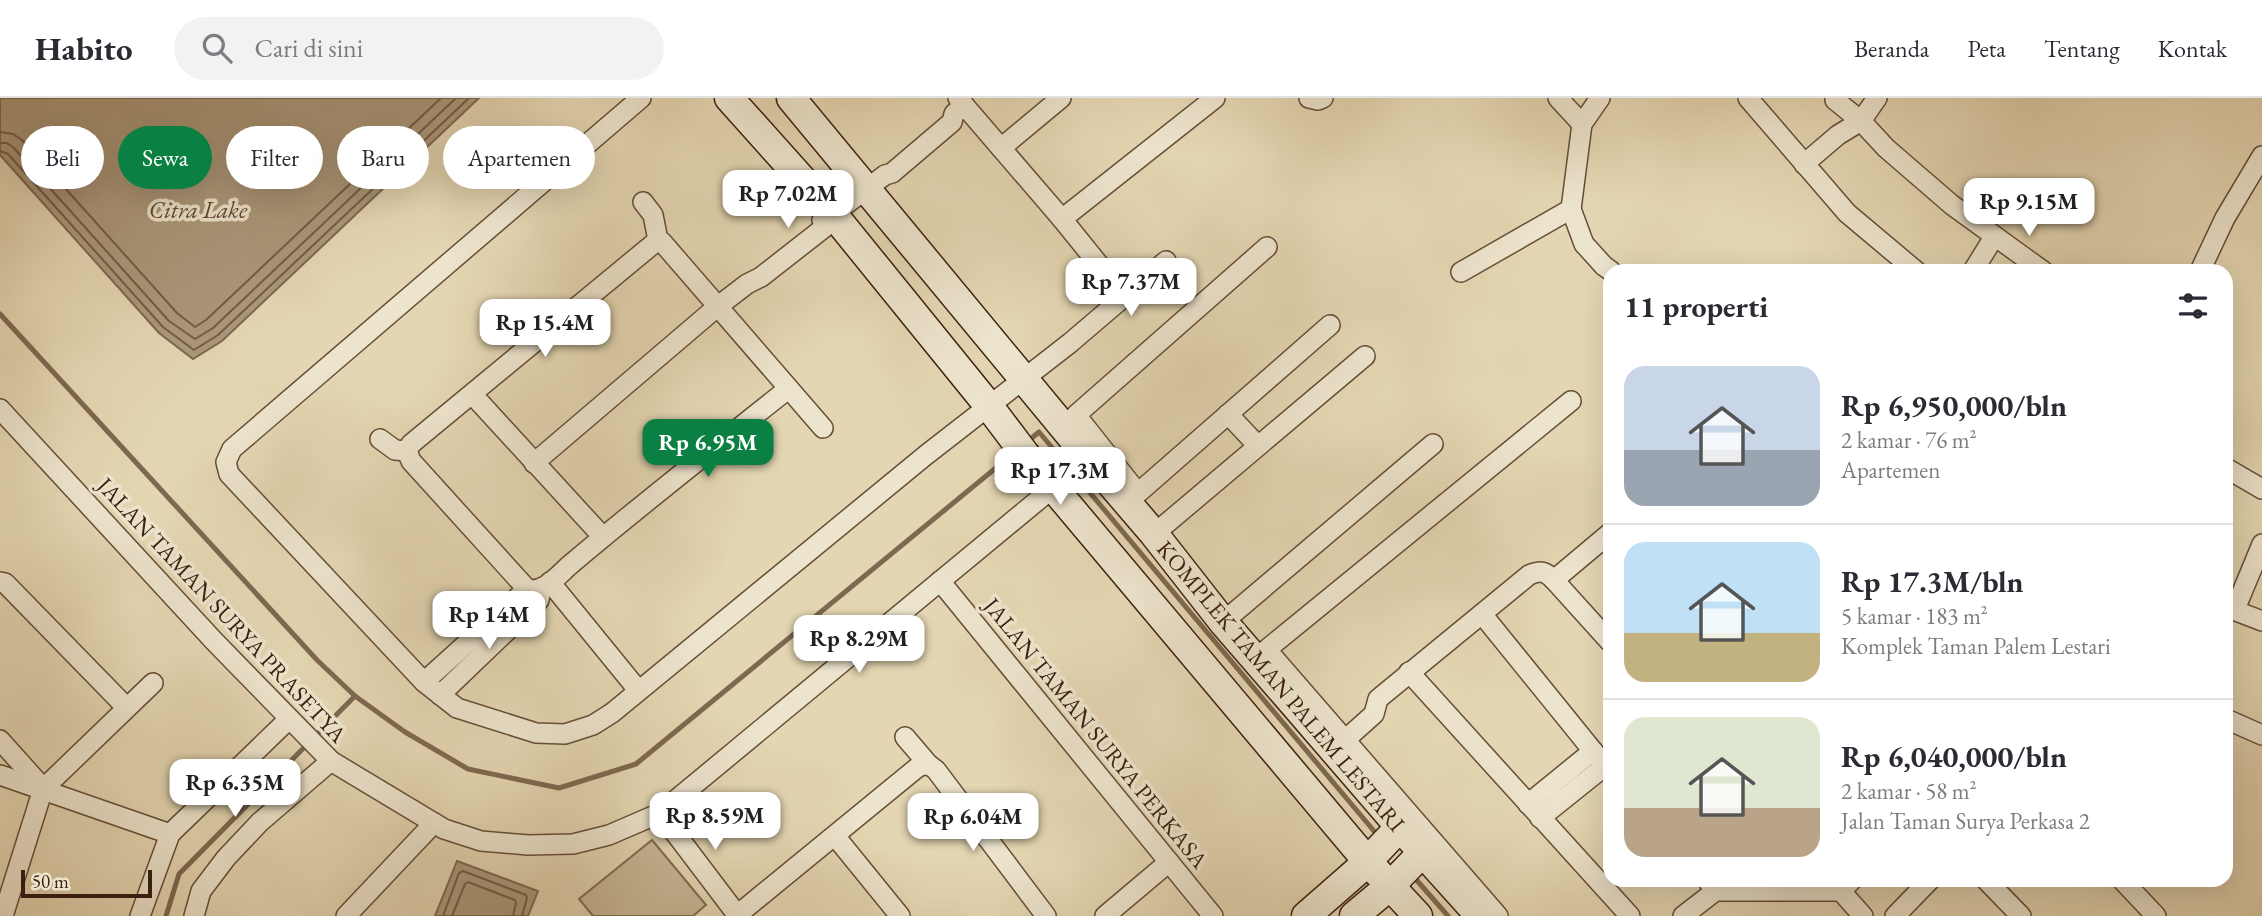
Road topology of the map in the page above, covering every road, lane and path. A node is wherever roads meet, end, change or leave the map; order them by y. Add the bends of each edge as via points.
1 (641, 98) edge
2 (729, 98) edge
3 (791, 98) edge
4 (1061, 98) edge
5 (1216, 98) edge
6 (1310, 98) edge
7 (1323, 98) edge
8 (1558, 98) edge
9 (1600, 98) edge
10 (1877, 98) edge
11 (1750, 99) edge
12 (1835, 100) dead end
13 (959, 106) edge
14 (1861, 121) junction
15 (1582, 124) junction
16 (1001, 148) junction
17 (2262, 156) edge
18 (1804, 164) junction
19 (876, 182) junction
20 (643, 202) dead end
21 (1571, 209) junction
22 (833, 214) junction
23 (1062, 219) junction
24 (1994, 237) junction
25 (657, 240) junction
26 (1267, 247) dead end
27 (1166, 261) dead end
28 (1908, 264) edge
29 (1977, 264) edge
30 (2033, 264) edge
31 (2203, 264) edge
32 (1603, 266) edge
33 (1461, 272) dead end
34 (1125, 297) junction
35 (717, 307) junction
36 (1331, 325) dead end
37 (1365, 356) dead end
38 (1023, 380) junction
39 (788, 389) junction
40 (471, 394) junction
41 (1572, 401) dead end
42 (988, 405) junction
43 (0, 409) edge
44 (1227, 414) junction
45 (823, 428) dead end
46 (380, 439) dead end
47 (1433, 444) dead end
48 (1258, 446) junction
49 (407, 451) junction
50 (1084, 462) junction
51 (534, 463) junction
52 (2233, 472) edge
53 (1058, 483) junction
54 (2262, 489) edge
55 (1132, 498) junction
56 (1154, 534) junction
57 (603, 537) junction
58 (1603, 539) edge
59 (2262, 544) edge
60 (5, 578) edge
61 (1554, 580) junction
62 (940, 581) junction
63 (539, 587) junction
64 (1482, 614) junction
65 (2262, 621) edge
66 (1223, 622) junction
67 (1603, 634) edge
68 (1261, 655) junction
69 (1409, 672) junction
70 (424, 682) junction
71 (153, 683) dead end
72 (638, 690) junction
73 (440, 695) junction
74 (126, 707) junction
75 (2233, 722) edge
76 (295, 726) junction
77 (2262, 735) edge
78 (905, 737) dead end
79 (0, 740) edge
80 (1345, 740) junction
81 (326, 756) junction
82 (1603, 763) edge
83 (928, 764) junction
84 (0, 775) edge
85 (43, 789) junction
86 (1534, 811) junction
87 (660, 813) junction
88 (434, 823) junction
89 (170, 834) junction
90 (835, 836) junction
91 (1389, 839) junction
92 (1169, 862) junction
93 (1408, 868) junction
94 (1603, 886) edge
95 (6, 887) edge
96 (1603, 887) edge
97 (1715, 887) edge
98 (1843, 887) edge
99 (1923, 887) edge
100 (1993, 887) edge
101 (2129, 887) edge
102 (3, 916) edge
103 (140, 916) edge
104 (194, 916) edge
105 (346, 916) edge
106 (737, 916) edge
107 (900, 916) edge
108 (1046, 916) edge
109 (1105, 916) edge
110 (1213, 916) edge
111 (1306, 916) edge
112 (1354, 916) edge
113 (1418, 916) edge
114 (1480, 916) edge
115 (1498, 916) edge
116 (1630, 916) edge
117 (1683, 916) edge
118 (1863, 916) edge
119 (1895, 916) edge
120 (2021, 916) edge
121 (2156, 916) edge

1 - 70 street via 232,449 226,462 229,474
2 - 22 street, KOMPLEK TAMAN PALEM LESTARI
3 - 19 street, KOMPLEK TAMAN PALEM LESTARI
4 - 16 street
5 - 23 street
6 - 7 street
8 - 15 street
9 - 15 street
10 - 14 street
11 - 18 street
12 - 14 street
13 - 16 street
13 - 19 street via 887,164
14 - 18 street
14 - 24 street
15 - 21 street
16 - 23 street
17 - 31 street
18 - 28 street via 1847,213
19 - 22 street
19 - 38 street, KOMPLEK TAMAN PALEM LESTARI
20 - 25 street via 653,215
21 - 32 street via 1584,244
21 - 33 street
22 - 35 street via 756,270 747,284
22 - 42 street, KOMPLEK TAMAN PALEM LESTARI
23 - 34 street
24 - 29 street
24 - 30 street
25 - 35 street
25 - 40 street
26 - 55 street via 1076,415
27 - 34 street
34 - 38 street
35 - 39 street
35 - 51 street
36 - 44 street
37 - 48 street
38 - 42 street
38 - 50 street, KOMPLEK TAMAN PALEM LESTARI
39 - 45 street
39 - 57 street
40 - 49 street
40 - 51 street
41 - 68 street
42 - 53 street, KOMPLEK TAMAN PALEM LESTARI via 1018,445
42 - 72 street
43 - 76 street, JALAN TAMAN SURYA PRASETYA
44 - 48 street
44 - 55 street
46 - 49 street via 395,450
47 - 66 street
48 - 56 street
49 - 63 street via 411,461
50 - 53 street, JALAN TAMAN SURYA PRASETYA
50 - 55 street, KOMPLEK TAMAN PALEM LESTARI
51 - 57 street
52 - 54 street
53 - 62 street, JALAN TAMAN SURYA PRASETYA
53 - 91 street, KOMPLEK TAMAN PALEM LESTARI
55 - 56 street, KOMPLEK TAMAN PALEM LESTARI
56 - 66 street, KOMPLEK TAMAN PALEM LESTARI
57 - 63 street
58 - 61 street
59 - 65 street via 2236,607 2236,611
60 - 74 street
61 - 64 street via 1547,572 1529,575
61 - 67 street
62 - 87 street, JALAN TAMAN SURYA PRASETYA
62 - 92 street, JALAN TAMAN SURYA PERKASA
63 - 70 street
63 - 72 street
63 - 73 street via 539,600
64 - 69 street
64 - 82 street
66 - 68 street, KOMPLEK TAMAN PALEM LESTARI
68 - 80 street
68 - 91 street, KOMPLEK TAMAN PALEM LESTARI
69 - 80 street via 1378,699 1374,714
69 - 86 street
70 - 73 street
71 - 74 street
72 - 73 street via 593,725 565,734 536,733 457,708
74 - 85 street
75 - 77 street
76 - 81 street, JALAN TAMAN SURYA PRASETYA
76 - 89 street
78 - 83 street
79 - 85 street
80 - 91 street
81 - 88 street, JALAN TAMAN SURYA PRASETYA
81 - 104 street via 226,858 201,891
82 - 86 street
83 - 90 street via 918,767
83 - 108 street
84 - 85 street
85 - 89 street
85 - 95 street
86 - 94 street
87 - 88 street, JALAN TAMAN SURYA PRASETYA via 609,835 573,844 481,841
87 - 106 street
88 - 105 street
89 - 103 street
90 - 106 street
90 - 107 street
91 - 93 street, KOMPLEK TAMAN PALEM LESTARI
91 - 93 street, KOMPLEK TAMAN PALEM LESTARI
91 - 111 street
91 - 115 street
92 - 109 street
92 - 110 street, JALAN TAMAN SURYA PERKASA
93 - 112 street
93 - 113 street, KOMPLEK TAMAN PALEM LESTARI
93 - 114 street, KOMPLEK TAMAN PALEM LESTARI
95 - 102 street
96 - 116 street
97 - 117 street
98 - 118 street
99 - 119 street
100 - 120 street
101 - 121 street

